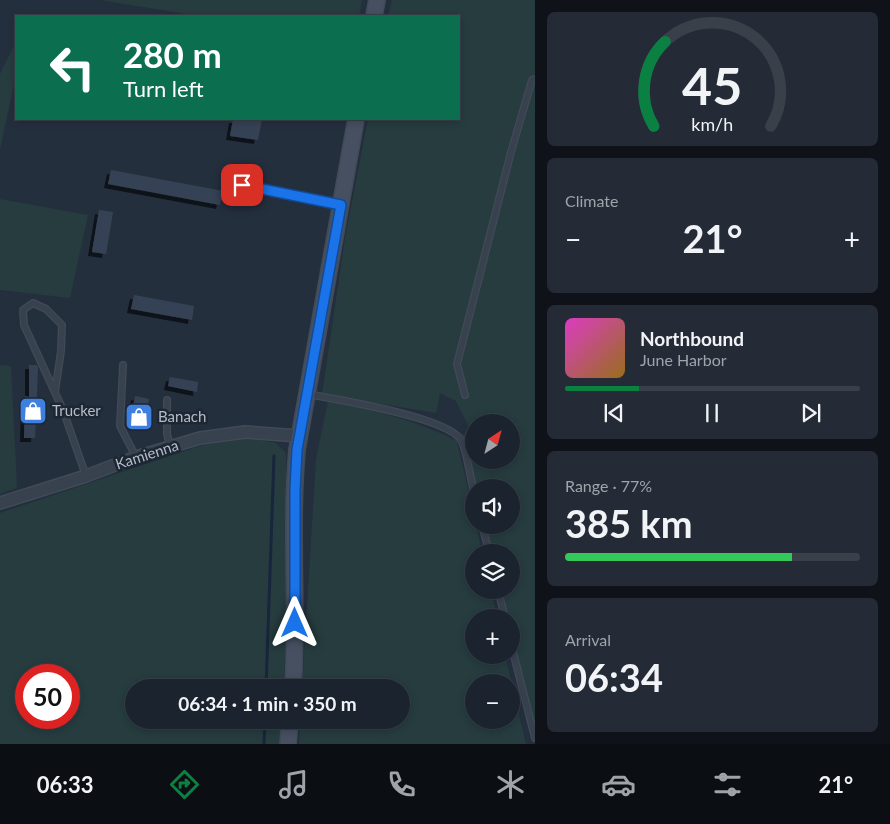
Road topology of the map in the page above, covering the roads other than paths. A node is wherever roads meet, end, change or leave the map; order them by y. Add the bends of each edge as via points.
1 (377, 0) edge
2 (374, 15) edge
3 (535, 79) edge
4 (356, 120) edge
5 (242, 185) dead end
6 (341, 205) junction
7 (123, 365) dead end
8 (55, 392) junction
9 (307, 394) junction
10 (465, 395) dead end
11 (167, 400) dead end
12 (299, 436) junction
13 (170, 446) junction
14 (136, 457) junction
15 (86, 476) junction
16 (471, 479) edge
17 (0, 503) edge
18 (516, 664) edge
19 (293, 679) edge
20 (289, 729) edge
21 (535, 738) edge
22 (288, 744) edge

1 - 2 main road
3 - 10 lane via 532,80 511,152 457,364
4 - 6 main road
5 - 6 lane
6 - 9 main road
7 - 14 lane via 120,426
8 - 8 lane via 24,325 23,310 33,303 46,309 62,325
8 - 15 lane
9 - 12 main road
9 - 16 lane via 345,400 435,423 453,432 461,440
11 - 13 lane
12 - 13 street, Kamienna via 244,432
12 - 19 main road via 295,490
13 - 14 street, Kamienna
14 - 15 street, Kamienna
15 - 17 street, Kamienna
18 - 21 lane
20 - 22 main road

